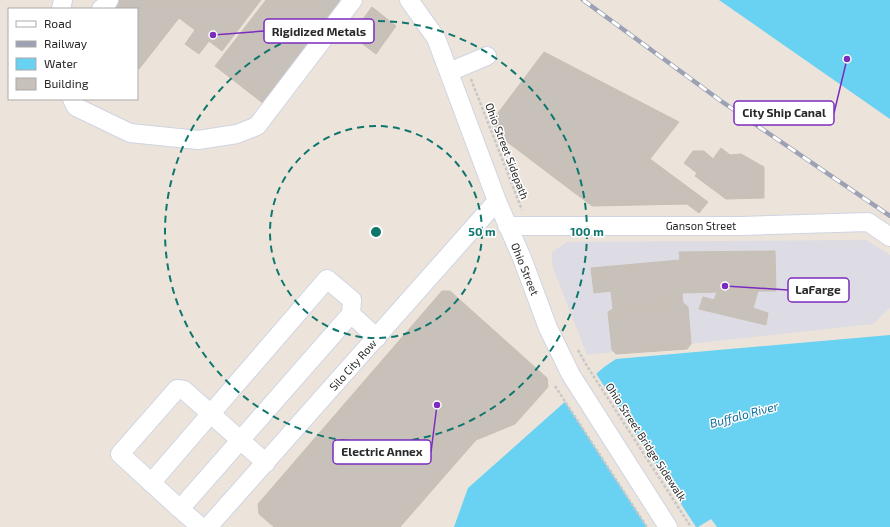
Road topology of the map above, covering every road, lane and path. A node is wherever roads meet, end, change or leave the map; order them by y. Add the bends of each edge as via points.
1 (109, 0) edge
2 (353, 0) edge
3 (409, 0) edge
4 (102, 8) edge
5 (487, 56) dead end
6 (449, 72) junction
7 (477, 94) dead end
8 (72, 100) edge
9 (497, 201) junction
10 (523, 213) dead end
11 (507, 226) junction
12 (890, 237) edge
13 (351, 314) junction
14 (377, 338) junction
15 (586, 366) dead end
16 (555, 386) dead end
17 (210, 414) junction
18 (241, 440) junction
19 (266, 463) junction
20 (151, 483) junction
21 (180, 509) junction
22 (202, 527) edge
23 (208, 527) edge
24 (647, 527) edge
25 (668, 527) edge
26 (691, 527) edge

1 - 4 street
2 - 8 street via 257,126 237,134 198,140 130,133 76,107
3 - 6 street, Ohio Street via 436,38
5 - 6 street
6 - 9 street, Ohio Street
7 - 10 path, Ohio Street Sidepath
9 - 11 street, Ohio Street
9 - 14 street, Silo City Row
11 - 12 street, Ganson Street via 741,226 868,222
11 - 25 street, Ohio Street via 548,328 571,375
13 - 14 street
13 - 17 street via 352,300 327,279
13 - 18 street
14 - 19 street, Silo City Row
15 - 26 path, Ohio Street Bridge Sidewalk
16 - 24 path
17 - 18 street
17 - 20 street
17 - 20 street via 184,390 177,389 120,454
18 - 19 street
18 - 21 street
19 - 23 street, Silo City Row
20 - 21 street
21 - 22 street

